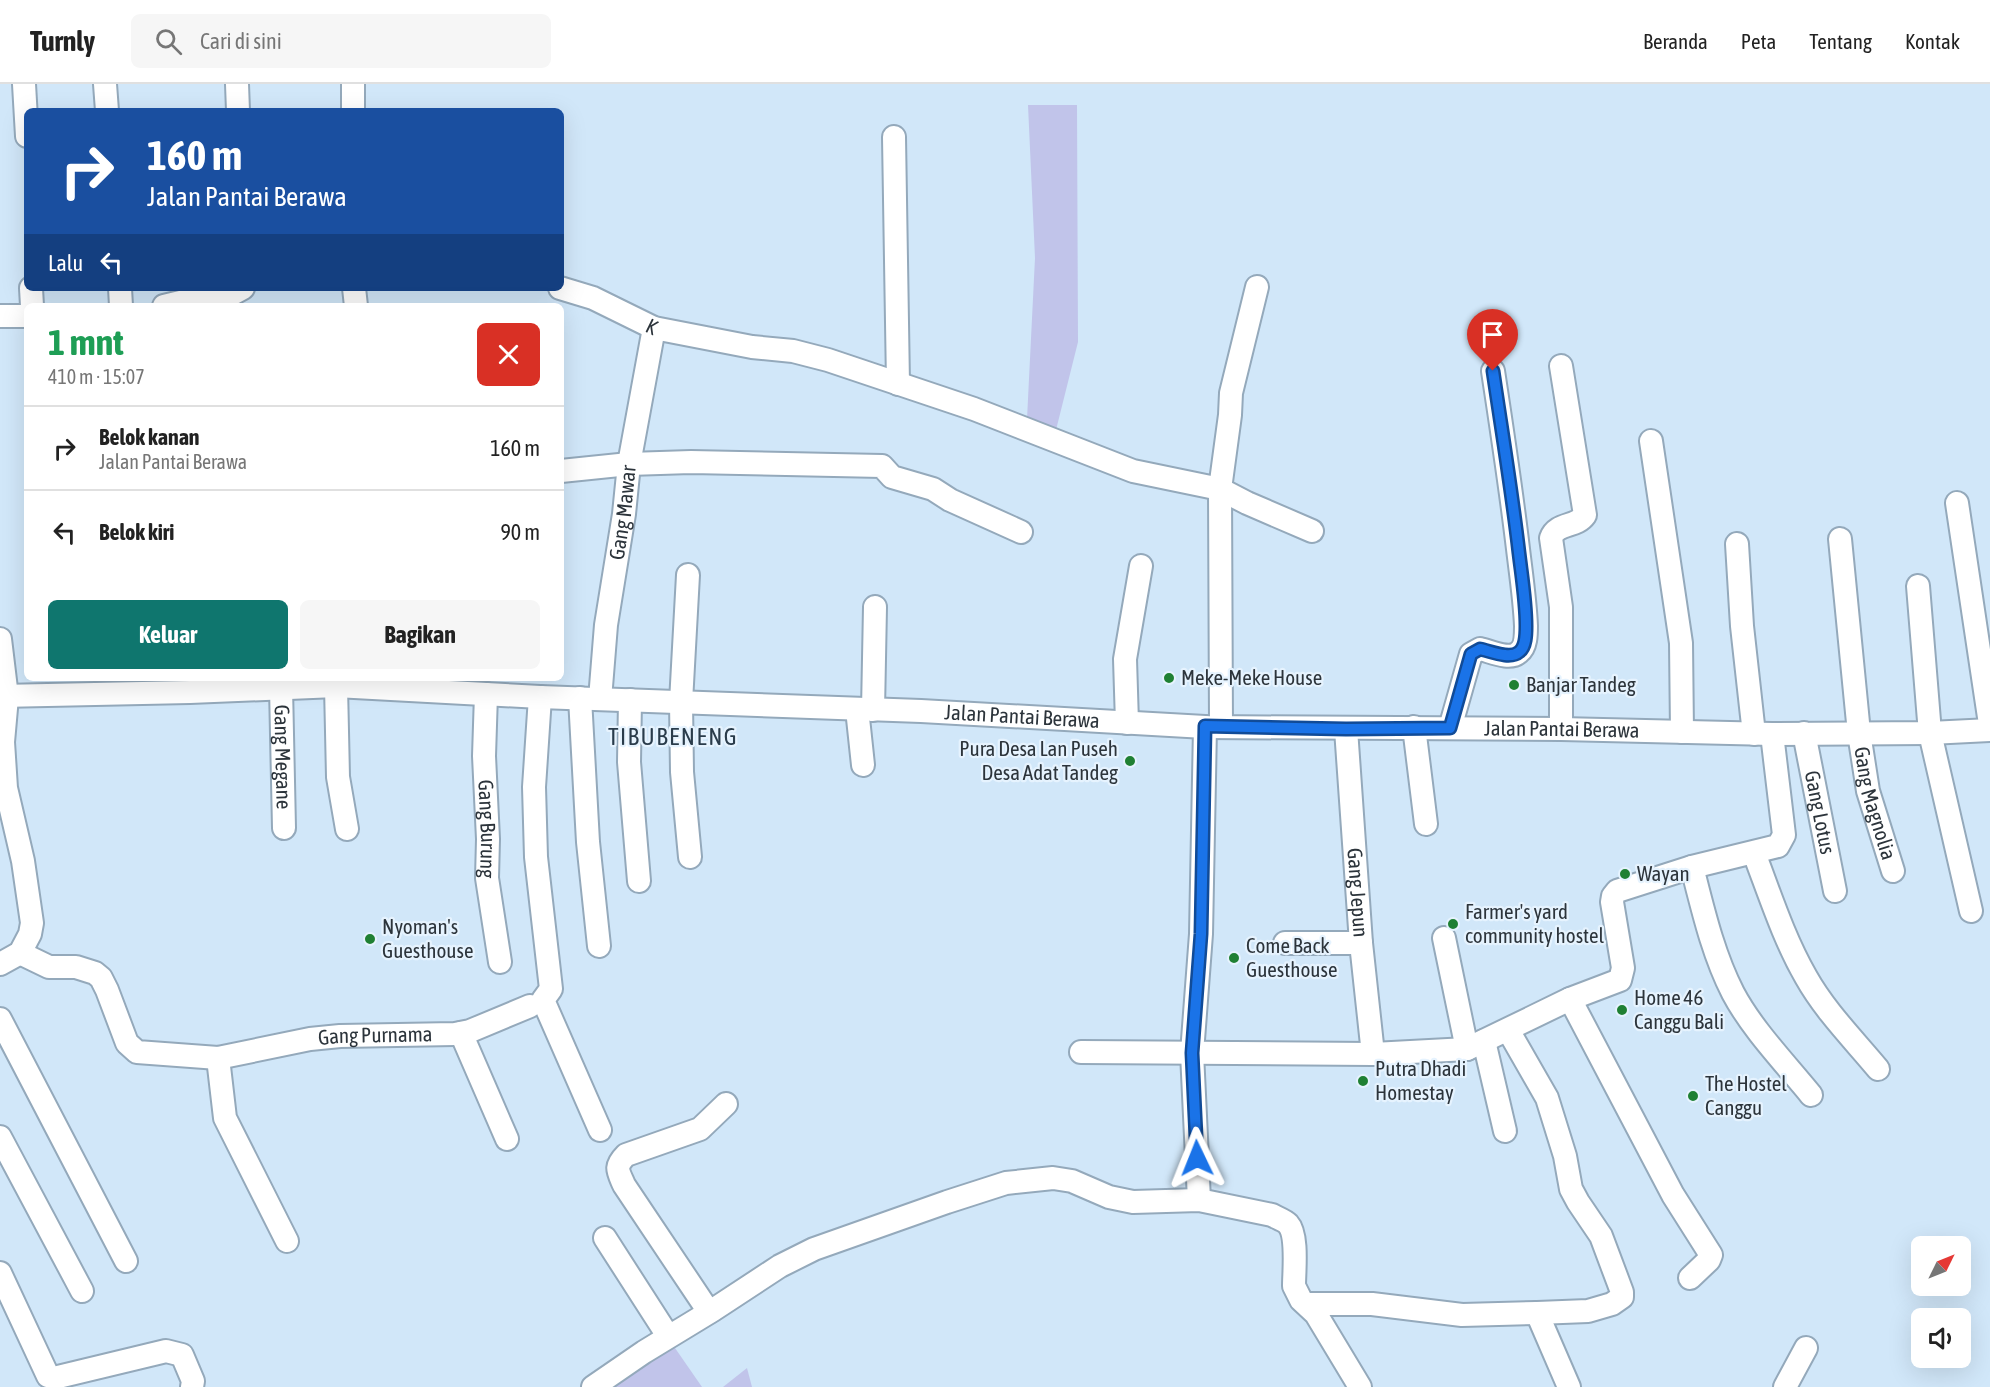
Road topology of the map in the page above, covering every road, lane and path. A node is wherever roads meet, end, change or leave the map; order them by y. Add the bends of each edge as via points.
1 (24, 84) edge
2 (105, 84) edge
3 (237, 84) edge
4 (353, 84) edge
5 (25, 108) edge
6 (108, 108) edge
7 (238, 108) edge
8 (352, 108) edge
9 (894, 137) dead end
10 (1257, 287) dead end
11 (564, 289) edge
12 (238, 291) edge
13 (177, 303) edge
14 (0, 316) edge
15 (24, 316) edge
16 (654, 328) junction
17 (1561, 366) dead end
18 (1493, 371) dead end
19 (898, 384) junction
20 (1651, 441) dead end
21 (629, 464) junction
22 (564, 471) edge
23 (1220, 489) junction
24 (1957, 503) dead end
25 (1312, 531) dead end
26 (1021, 532) dead end
27 (1840, 539) dead end
28 (1737, 544) dead end
29 (1141, 566) dead end
30 (688, 575) dead end
31 (1918, 586) dead end
32 (874, 607) dead end
33 (0, 639) edge
34 (190, 685) edge
35 (336, 686) junction
36 (281, 687) junction
37 (486, 694) junction
38 (3, 696) edge
39 (540, 697) junction
40 (590, 698) junction
41 (630, 700) junction
42 (681, 702) junction
43 (865, 709) junction
44 (1127, 723) junction
45 (1990, 724) edge
46 (1213, 726) junction
47 (1414, 728) junction
48 (1450, 728) junction
49 (1346, 729) junction
50 (1561, 729) junction
51 (1990, 730) edge
52 (1682, 732) junction
53 (1804, 733) junction
54 (1930, 733) junction
55 (1763, 734) junction
56 (1859, 734) junction
57 (863, 765) dead end
58 (1426, 824) dead end
59 (284, 828) dead end
60 (347, 829) dead end
61 (1754, 853) junction
62 (690, 857) dead end
63 (1692, 867) junction
64 (1893, 871) dead end
65 (639, 881) dead end
66 (1835, 891) dead end
67 (1971, 911) dead end
68 (1444, 938) dead end
69 (1285, 943) dead end
70 (1361, 943) junction
71 (599, 946) dead end
72 (10, 958) edge
73 (500, 962) dead end
74 (1570, 999) junction
75 (530, 1006) dead end
76 (0, 1019) edge
77 (1508, 1030) junction
78 (461, 1033) junction
79 (1476, 1045) junction
80 (1081, 1052) dead end
81 (1192, 1053) junction
82 (1373, 1054) junction
83 (218, 1058) junction
84 (1878, 1069) dead end
85 (1811, 1095) dead end
86 (726, 1104) dead end
87 (600, 1130) dead end
88 (1505, 1131) dead end
89 (0, 1137) edge
90 (507, 1139) dead end
91 (1199, 1200) junction
92 (605, 1238) dead end
93 (287, 1241) dead end
94 (126, 1261) dead end
95 (0, 1273) edge
96 (1690, 1278) dead end
97 (82, 1292) dead end
98 (1307, 1304) junction
99 (709, 1312) junction
100 (1537, 1314) junction
101 (668, 1336) junction
102 (1806, 1348) dead end
103 (192, 1387) edge
104 (593, 1387) edge
105 (1360, 1387) edge
106 (1569, 1387) edge
107 (1785, 1387) edge

1 - 5 street
2 - 6 street
3 - 7 street
4 - 8 street
9 - 19 street
10 - 23 street via 1231,393
11 - 16 street, K via 593,298
12 - 13 street
14 - 15 street
16 - 19 street, K via 793,351
16 - 21 street, Gang Mawar
17 - 50 street via 1586,515 1558,528 1551,538 1561,607
18 - 48 street via 1526,628 1524,644 1515,655 1480,649 1471,654
19 - 23 street, K via 974,409 1132,471
20 - 52 street via 1681,643
21 - 22 street
21 - 26 street via 882,466 892,477 933,489
21 - 40 street, Gang Mawar via 606,625
23 - 25 street, K
23 - 46 street
24 - 45 street
27 - 56 street, Gang Magnolia
28 - 55 street via 1742,626
29 - 44 street via 1125,659
30 - 42 street
31 - 54 street
32 - 43 street
33 - 38 street
34 - 36 street, Jalan Pantai Berawa
34 - 38 street, Jalan Pantai Berawa
35 - 36 street, Jalan Pantai Berawa
35 - 37 street, Jalan Pantai Berawa
35 - 60 street via 338,777
36 - 59 street, Gang Megane
37 - 39 street, Jalan Pantai Berawa
37 - 73 street, Gang Burung via 487,878
38 - 72 street via 6,788 32,923 30,934
39 - 40 street, Jalan Pantai Berawa
39 - 87 street via 534,787 536,857 551,989 543,1000
40 - 41 street, Jalan Pantai Berawa
40 - 71 street, Gang Mawar via 588,842
41 - 42 street, Jalan Pantai Berawa
41 - 65 street via 629,762
42 - 43 street, Jalan Pantai Berawa
42 - 62 street via 682,781
43 - 44 street, Jalan Pantai Berawa
43 - 57 street
44 - 46 street, Jalan Pantai Berawa
46 - 49 street, Jalan Pantai Berawa
46 - 81 street
47 - 48 street, Jalan Pantai Berawa
47 - 49 street, Jalan Pantai Berawa
47 - 58 street
48 - 50 street, Jalan Pantai Berawa
49 - 70 street, Gang Jepun
50 - 52 street, Jalan Pantai Berawa
51 - 54 street, Jalan Pantai Berawa
52 - 55 street, Jalan Pantai Berawa
53 - 55 street, Jalan Pantai Berawa
53 - 56 street, Jalan Pantai Berawa
53 - 66 street, Gang Lotus
54 - 56 street, Jalan Pantai Berawa
54 - 67 street
55 - 61 street via 1784,835 1778,846
56 - 64 street, Gang Magnolia via 1868,791
61 - 63 street
61 - 84 street via 1808,980
63 - 74 street via 1622,889 1613,896 1623,974 1613,984
63 - 85 street via 1708,928 1733,994
68 - 79 street
69 - 70 street
70 - 82 street, Gang Jepun
72 - 83 street, Gang Purnama via 95,973 107,990 127,1043 137,1052
74 - 77 street
74 - 96 street via 1673,1195 1711,1255
75 - 78 street, Gang Purnama
76 - 94 street
77 - 79 street
77 - 100 street via 1547,1098 1571,1189 1601,1236 1622,1292 1619,1301 1588,1311
78 - 83 street, Gang Purnama via 310,1039
78 - 90 street
79 - 82 street
79 - 88 street
80 - 81 street
81 - 82 street
81 - 91 street
83 - 93 street via 225,1118
86 - 99 street via 700,1129 626,1155 618,1162 624,1185
89 - 97 street
91 - 98 street via 1272,1215 1290,1226 1294,1286
91 - 99 street via 1133,1202 1053,1178 1005,1183 814,1249
92 - 101 street
95 - 103 street via 48,1376 54,1378 165,1351 182,1355 194,1381
98 - 100 street via 1372,1304 1462,1315
98 - 105 street
99 - 101 street
100 - 106 street
101 - 104 street
102 - 107 street

